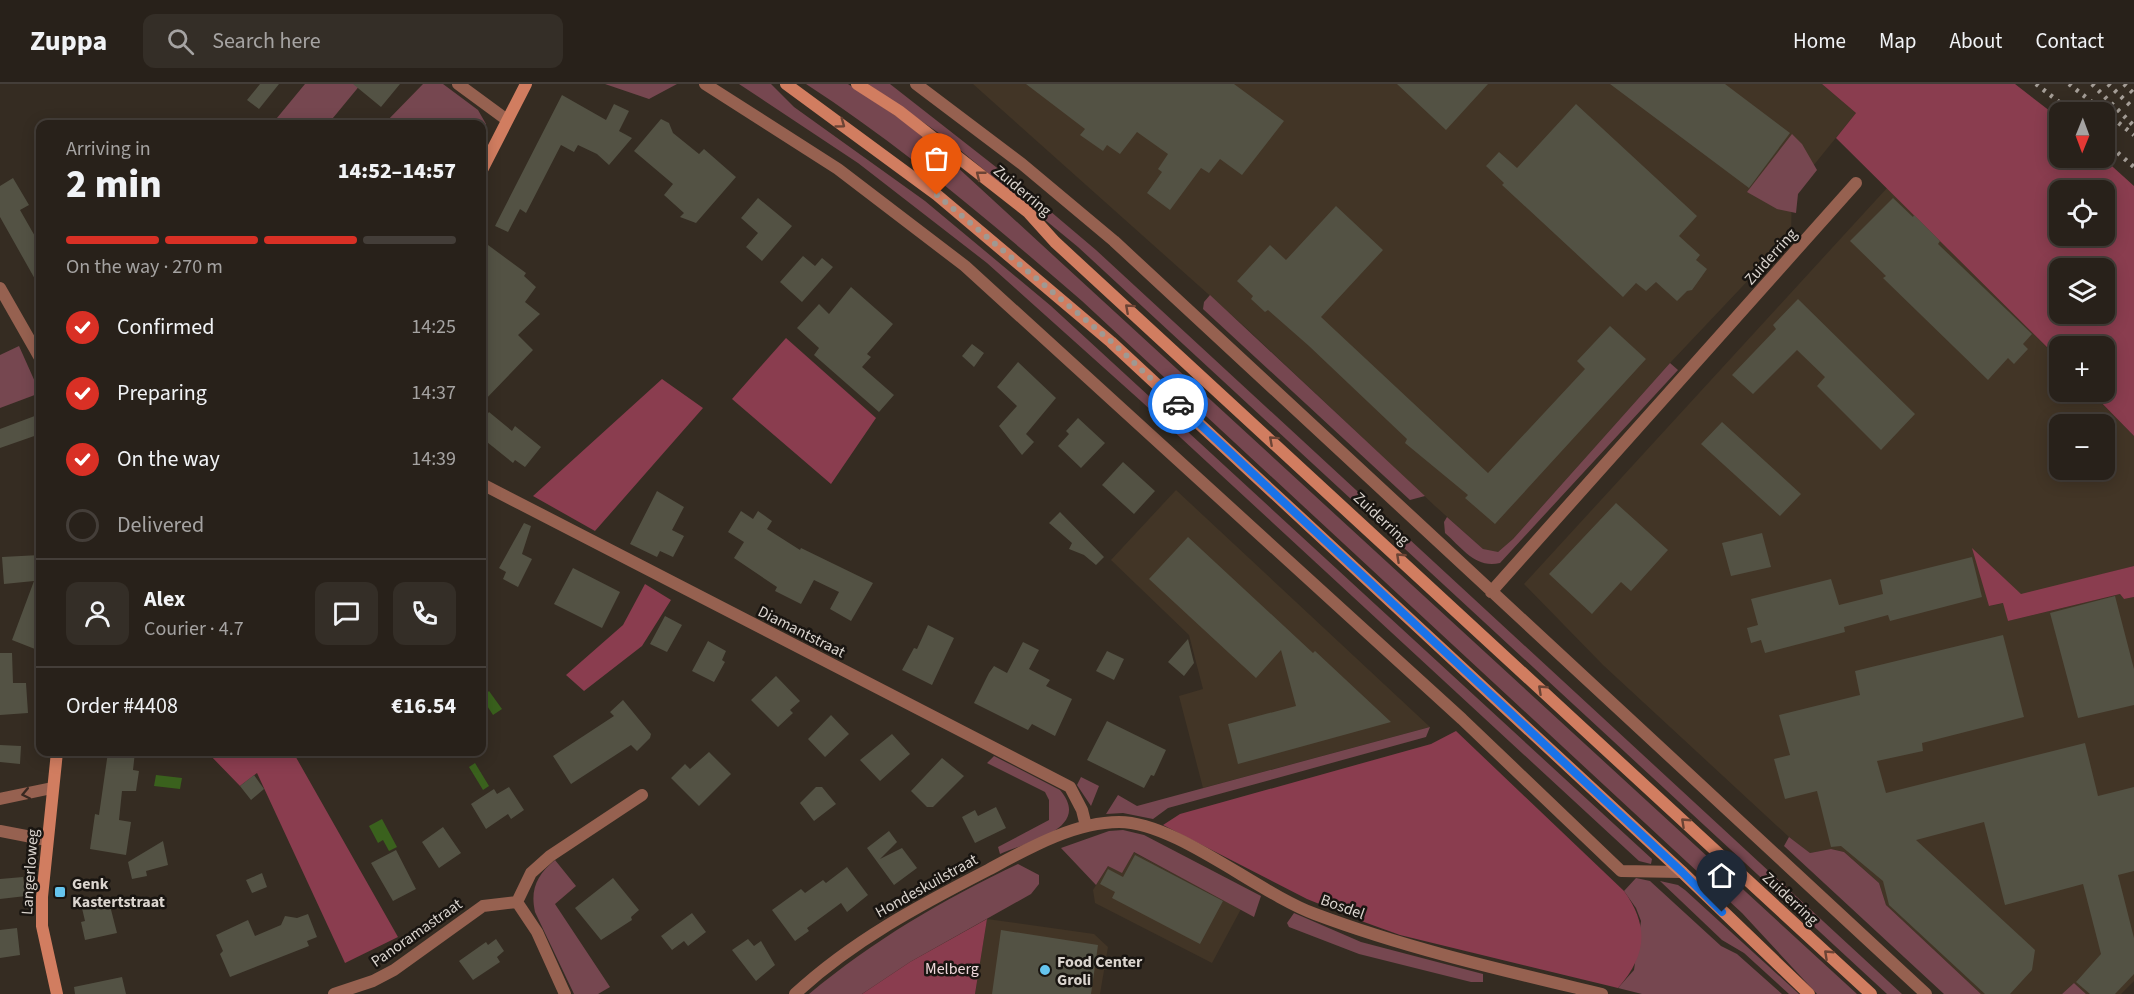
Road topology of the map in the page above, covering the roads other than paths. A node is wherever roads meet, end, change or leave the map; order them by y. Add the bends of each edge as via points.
1 (458, 84) edge
2 (526, 84) edge
3 (705, 84) edge
4 (786, 84) edge
5 (857, 84) edge
6 (916, 84) edge
7 (719, 88) edge
8 (507, 120) junction
9 (486, 162) edge
10 (1856, 183) dead end
11 (0, 288) edge
12 (36, 351) edge
13 (486, 486) edge
14 (1491, 592) junction
15 (56, 756) edge
16 (52, 788) junction
17 (642, 795) dead end
18 (0, 799) edge
19 (1086, 826) junction
20 (0, 831) edge
21 (47, 840) junction
22 (1682, 872) junction
23 (518, 902) junction
24 (57, 994) edge
25 (334, 994) edge
26 (565, 994) edge
27 (795, 994) edge
28 (1602, 994) edge
29 (1809, 994) edge
30 (1872, 994) edge
31 (1926, 994) edge

1 - 8 street
2 - 8 main road
3 - 7 street
4 -> 22 main road via 937,195 1112,342
30 -> 5 main road, Zuiderring via 1055,242 1028,212 899,111
6 - 14 street, Zuiderring via 1022,164 1114,241
7 - 22 street via 838,169 965,266 1462,719 1621,871
8 - 9 main road
10 - 14 street, Zuiderring
11 - 12 street
13 - 19 street, Diamantstraat via 1070,787
14 - 31 street, Zuiderring
15 - 16 main road, Langerloweg
16 -> 18 street
16 - 21 main road, Langerloweg
17 - 23 street via 550,856 531,873
19 - 27 street, Hondeskuilstraat via 1010,859 907,912
19 - 28 street, Bosdel via 1118,822 1151,828 1312,913 1365,932
20 - 21 street
21 - 24 main road, Langerloweg via 42,926
22 - 29 main road
23 - 25 street, Panoramastraat via 483,906 394,970
23 - 26 street via 537,932

